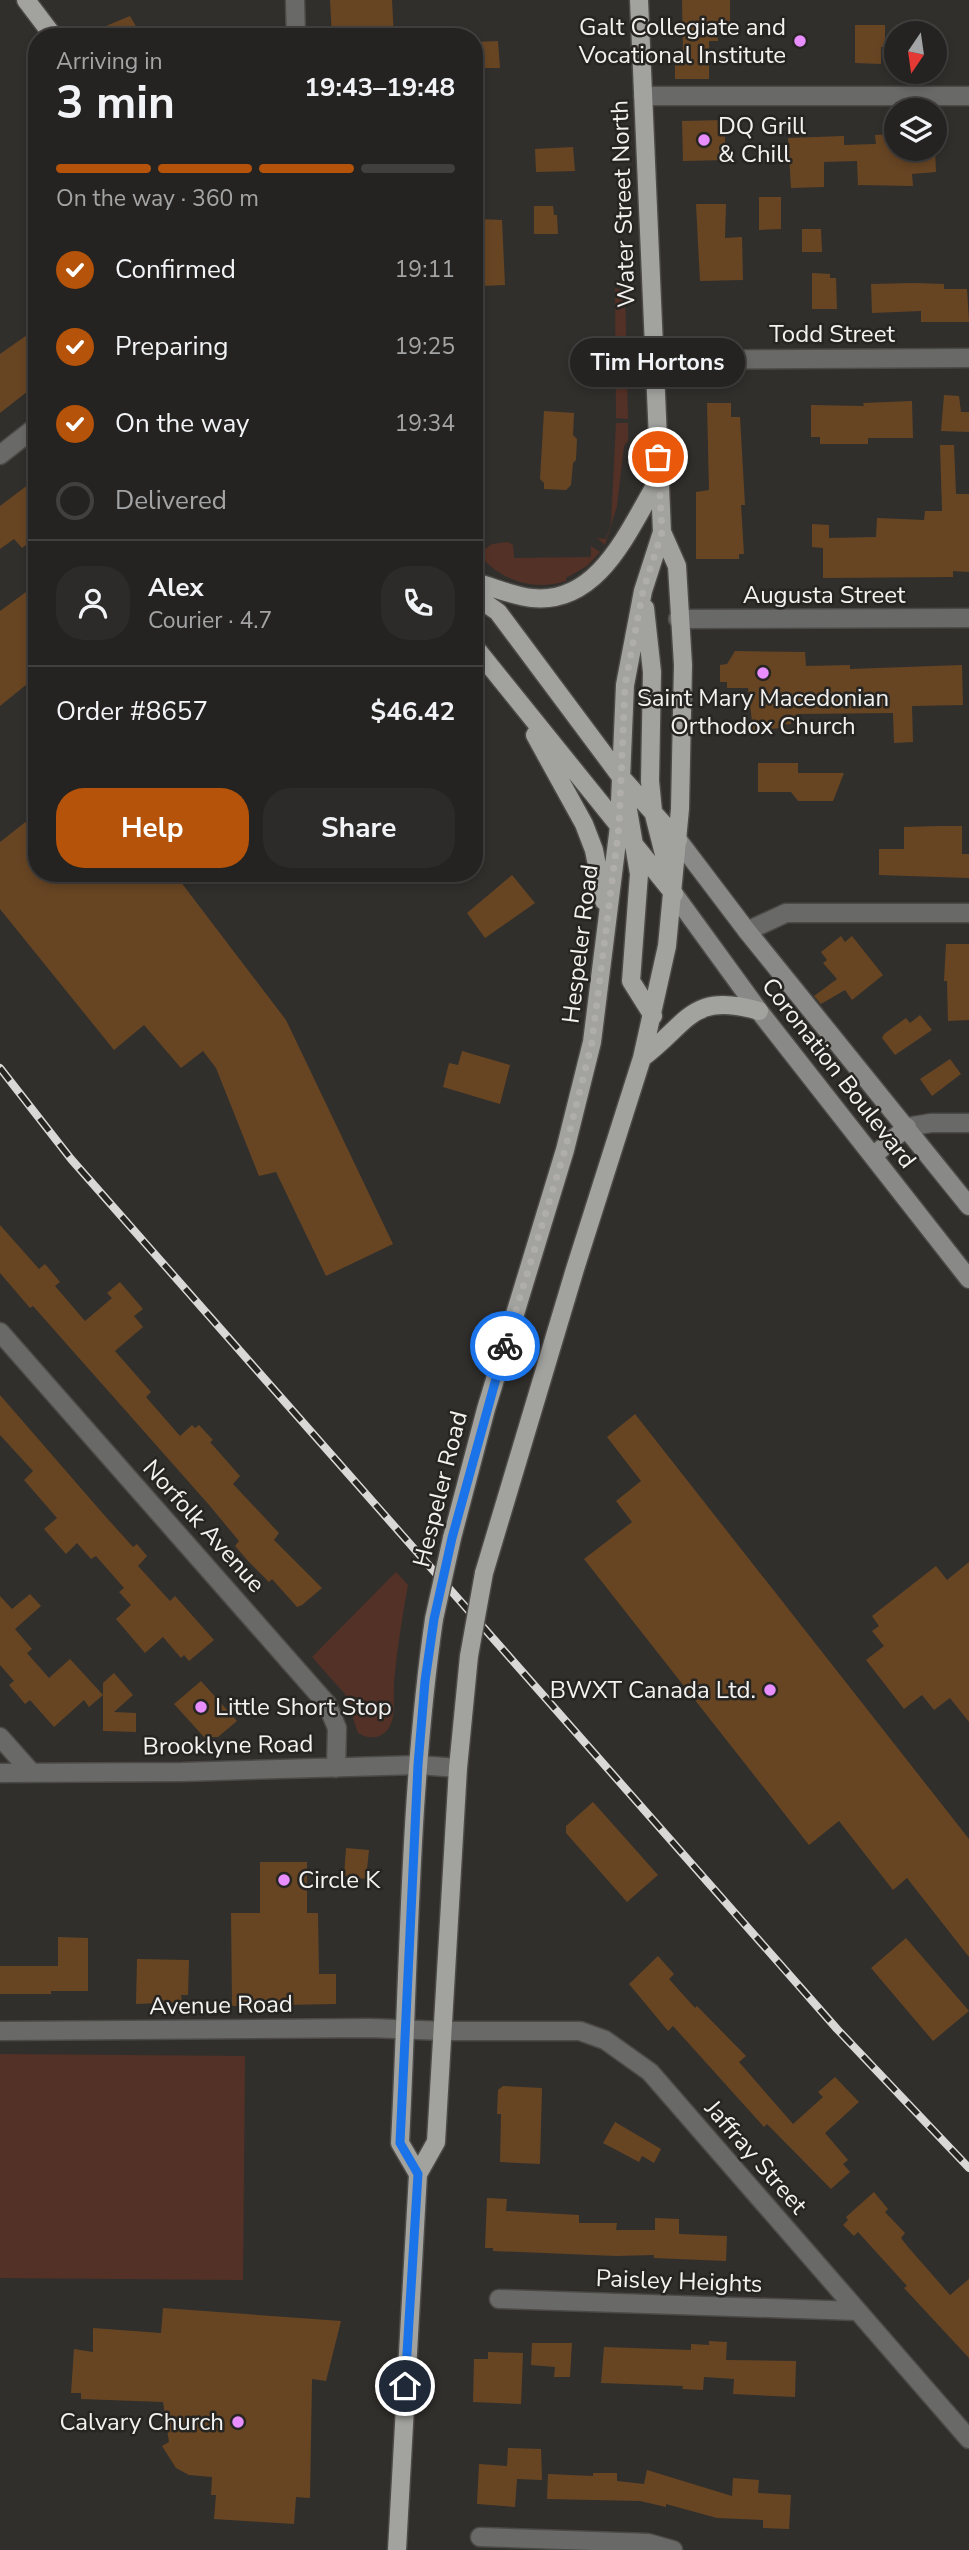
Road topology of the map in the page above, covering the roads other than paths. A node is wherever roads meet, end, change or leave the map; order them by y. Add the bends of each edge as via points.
1 (26, 0) edge
2 (295, 0) edge
3 (639, 0) edge
4 (47, 28) edge
5 (296, 28) edge
6 (643, 96) junction
7 (969, 96) edge
8 (969, 358) edge
9 (654, 360) junction
10 (28, 433) edge
11 (0, 455) edge
12 (659, 481) junction
13 (662, 532) junction
14 (483, 584) edge
15 (643, 591) junction
16 (483, 601) edge
17 (969, 618) edge
18 (678, 619) junction
19 (483, 658) edge
20 (521, 707) junction
21 (621, 777) junction
22 (653, 811) junction
23 (619, 826) junction
24 (678, 839) junction
25 (637, 847) junction
26 (674, 894) junction
27 (969, 913) edge
28 (608, 920) junction
29 (747, 931) junction
30 (759, 1011) junction
31 (653, 1016) junction
32 (642, 1058) junction
33 (969, 1123) edge
34 (907, 1127) junction
35 (873, 1156) junction
36 (969, 1206) edge
37 (969, 1279) edge
38 (0, 1332) edge
39 (0, 1737) edge
40 (418, 1765) junction
41 (335, 1768) junction
42 (458, 1768) junction
43 (32, 1772) junction
44 (0, 1773) edge
45 (405, 2029) junction
46 (0, 2031) edge
47 (443, 2031) junction
48 (418, 2174) junction
49 (499, 2299) dead end
50 (857, 2311) junction
51 (969, 2439) edge
52 (480, 2537) dead end
53 (397, 2550) edge
54 (673, 2550) edge

1 - 4 main road
2 - 5 street
3 - 6 main road, Water Street North
6 - 7 street
6 - 9 main road, Water Street North
8 - 9 street, Todd Street
9 - 12 main road, Water Street North
10 - 11 street
12 - 13 main road, Water Street North
12 - 14 main road via 607,565 589,582 561,595 532,598
13 - 15 main road, Water Street North
13 - 18 main road, Water Street North via 677,566
15 - 21 main road, Water Street North via 625,685
15 - 22 main road via 652,672
16 - 21 main road via 498,612
17 - 18 street, Augusta Street
18 - 24 main road, Water Street North via 683,665
19 - 20 main road
20 - 23 main road
20 - 28 main road via 584,824
21 - 22 main road
21 - 23 main road, Hespeler Road
21 - 25 main road
22 - 24 main road
22 - 26 main road
23 - 25 main road
23 - 28 main road, Hespeler Road
24 - 26 main road, Water Street North
24 - 29 main road, Coronation Boulevard
25 - 26 main road
25 - 31 main road via 639,902 631,981
26 - 30 main road, Coronation Boulevard
26 - 31 main road
27 - 29 street via 786,913
28 - 40 main road, Hespeler Road, bridge via 597,1013 580,1093 452,1538 434,1619
29 - 34 main road, Coronation Boulevard
30 - 32 main road via 737,1004 706,1006 677,1025 667,1040
30 - 35 main road, Coronation Boulevard
31 - 32 main road
32 - 42 main road, bridge via 484,1573 469,1656
33 - 34 street
34 - 35 main road
34 - 36 main road, Coronation Boulevard
35 - 37 main road, Coronation Boulevard
38 - 41 street, Norfolk Avenue via 327,1704 337,1728
39 - 43 street
40 - 41 street, Brooklyne Road
40 - 42 street, Brooklyne Road
40 - 45 main road, Hespeler Road
41 - 43 street, Brooklyne Road
42 - 47 main road
43 - 44 street, Brooklyne Road
45 - 46 street, Avenue Road
45 - 47 street, Avenue Road
45 - 48 main road, Hespeler Road via 400,2143
47 - 48 main road via 436,2143
47 - 50 street, Jaffray Street via 551,2029 580,2031 606,2040 650,2072
48 - 53 main road
49 - 50 street, Paisley Heights
50 - 51 street, Jaffray Street
52 - 54 street via 648,2543

